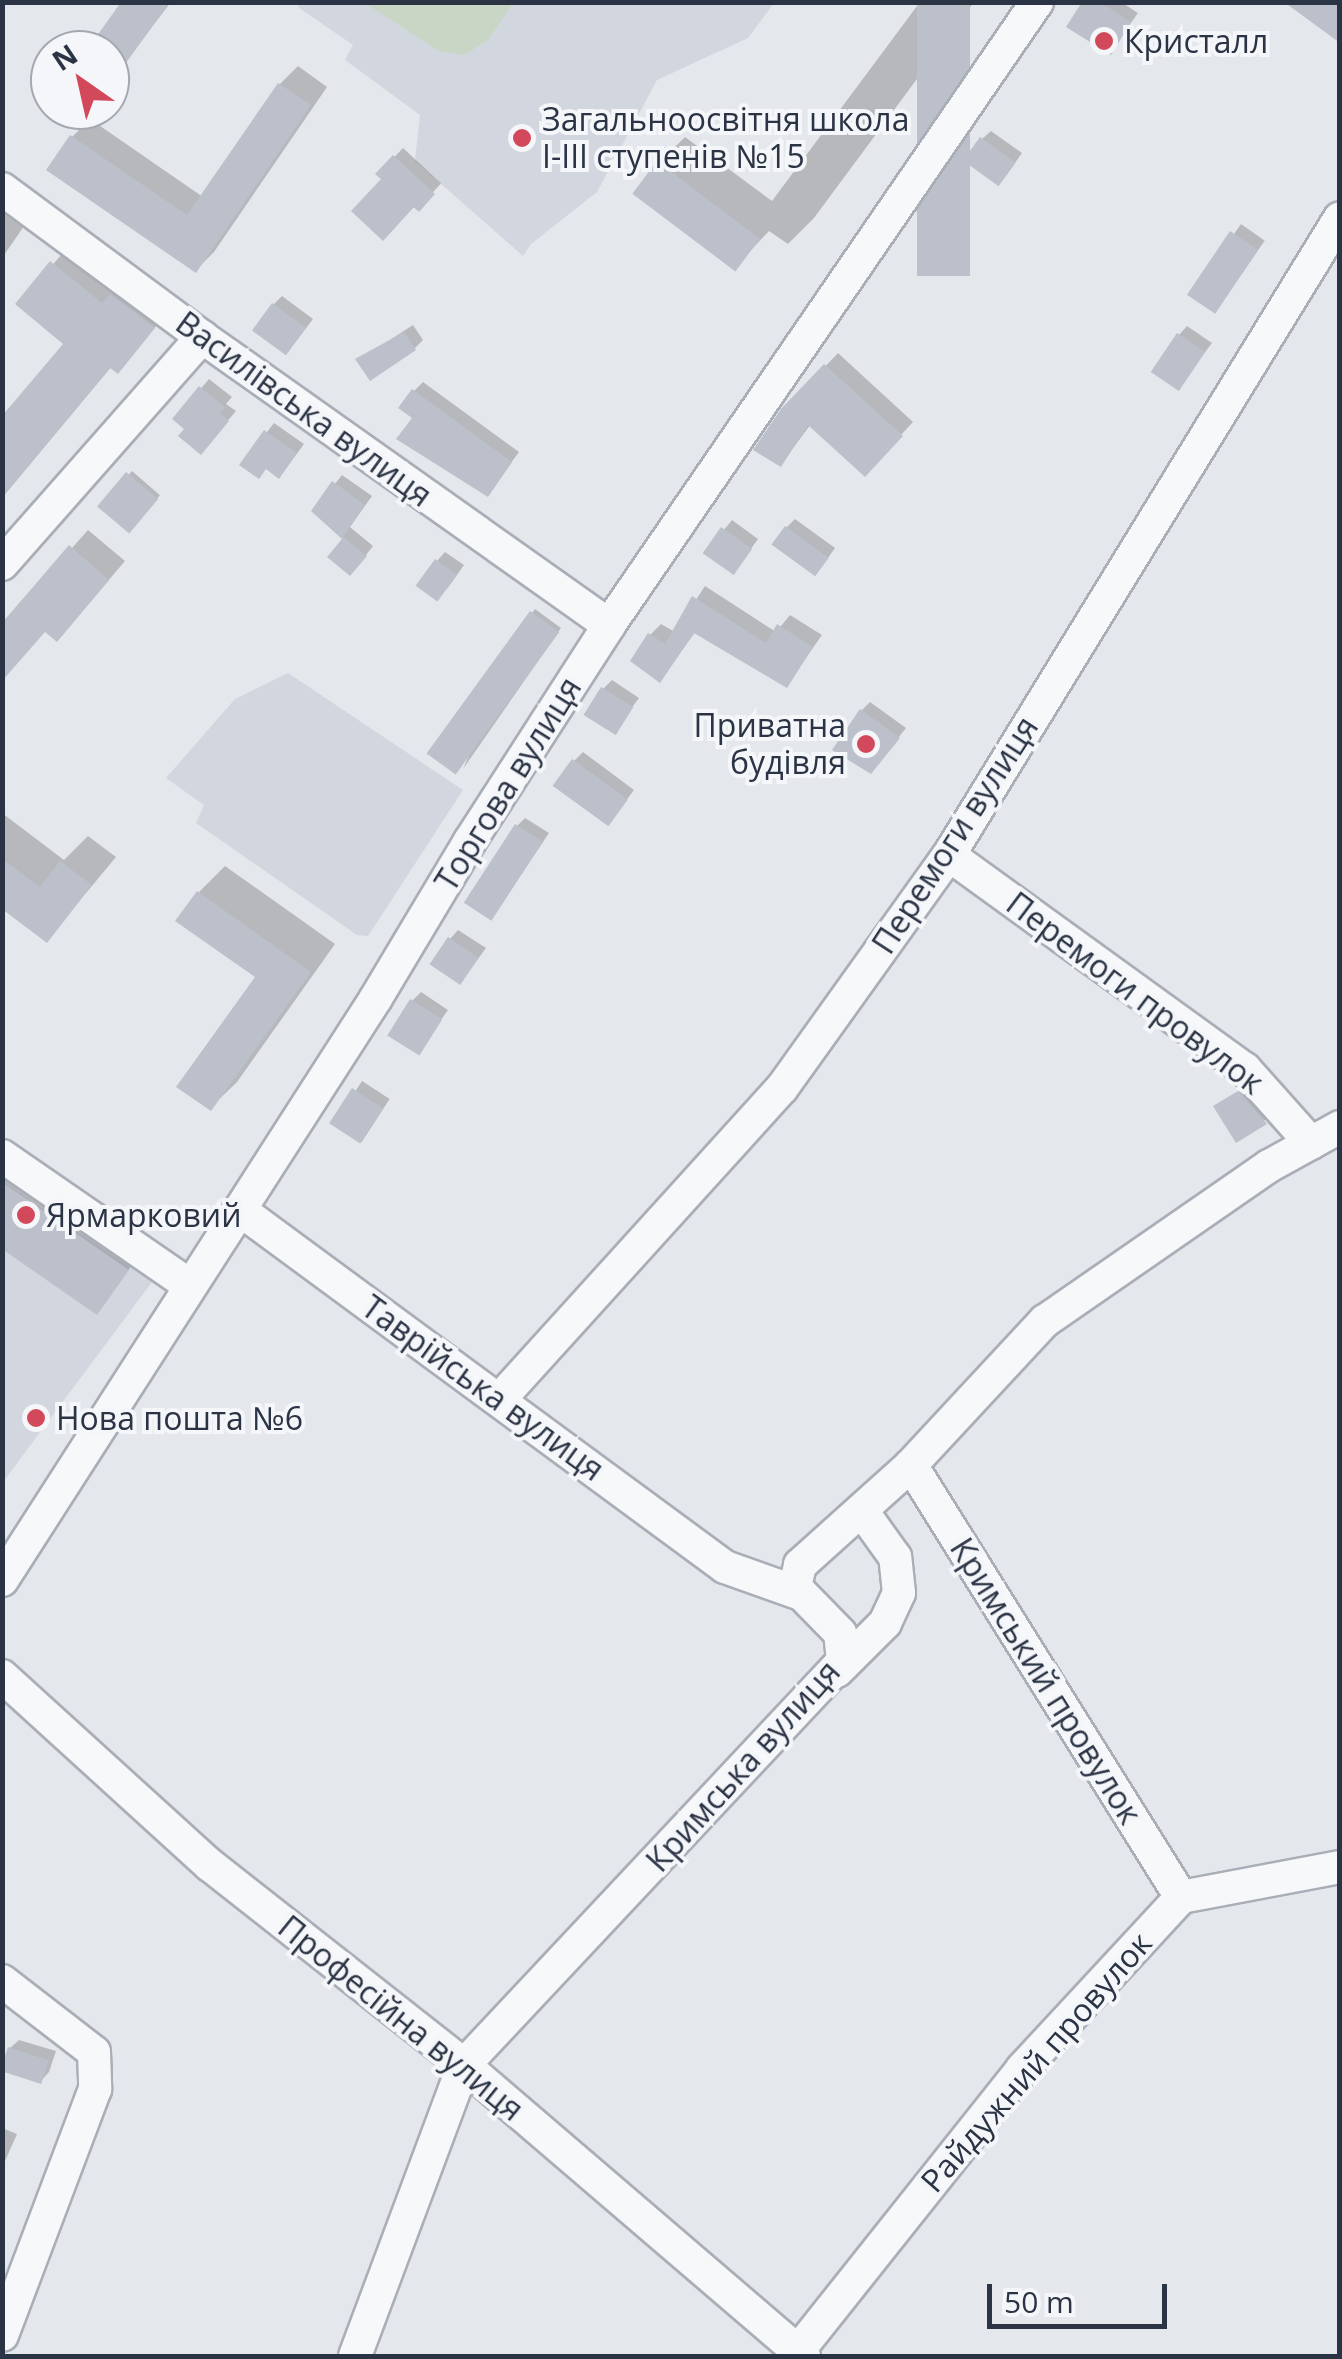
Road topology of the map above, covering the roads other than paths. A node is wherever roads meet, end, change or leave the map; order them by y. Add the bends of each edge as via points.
1 (1038, 2) edge
2 (2, 189) edge
3 (1340, 218) edge
4 (202, 337) junction
5 (2, 564) edge
6 (609, 626) junction
7 (949, 854) junction
8 (1325, 1135) edge
9 (2, 1156) edge
10 (240, 1210) junction
11 (189, 1285) junction
12 (499, 1400) junction
13 (911, 1465) junction
14 (862, 1511) junction
15 (809, 1556) junction
16 (726, 1566) junction
17 (2, 1580) edge
18 (798, 1593) junction
19 (837, 1671) junction
20 (2, 1676) edge
21 (1340, 1866) edge
22 (1181, 1897) junction
23 (2, 1980) edge
24 (464, 2065) junction
25 (2, 2335) edge
26 (798, 2354) edge
27 (355, 2356) edge

1 - 6 street, Торгова вулиця
2 - 4 street, Василівська вулиця
3 - 7 street, Перемоги вулиця
4 - 5 street
4 - 6 street, Василівська вулиця
6 - 10 street, Торгова вулиця
7 - 8 street, Перемоги провулок via 1244,1068
7 - 12 street, Перемоги вулиця via 782,1088
8 - 13 street via 1269,1166 1045,1320
9 - 11 street
10 - 11 street, Торгова вулиця
10 - 12 street, Таврійська вулиця
11 - 17 street, Торгова вулиця
12 - 16 street, Таврійська вулиця
13 - 14 street
13 - 22 street, Кримський провулок
14 - 15 street
14 - 19 street via 895,1556 900,1593 886,1623
15 - 16 street via 769,1568
15 - 18 street via 795,1574
16 - 18 street, Таврійська вулиця
18 - 19 street, Кримська вулиця via 840,1633 844,1650
19 - 24 street, Кримська вулиця
20 - 24 street, Професійна вулиця via 210,1865
21 - 22 street
22 - 26 street, Райдужний провулок via 1022,2069
23 - 25 street via 94,2052 95,2088
24 - 26 street, Професійна вулиця
24 - 27 street, Кримська вулиця

